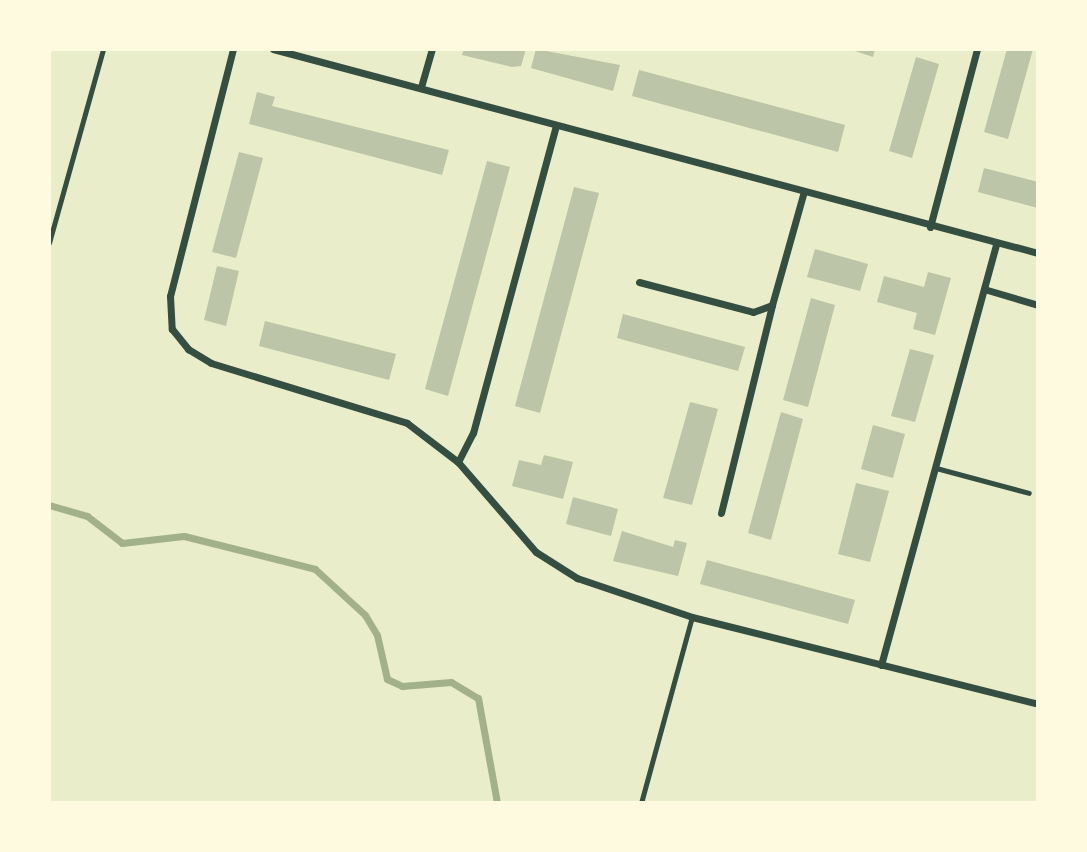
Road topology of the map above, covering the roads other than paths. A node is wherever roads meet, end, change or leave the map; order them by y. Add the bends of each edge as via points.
1 (233, 49) edge
2 (273, 49) edge
3 (432, 49) edge
4 (977, 49) edge
5 (421, 87) junction
6 (556, 125) junction
7 (804, 191) junction
8 (930, 227) junction
9 (996, 244) junction
10 (1038, 253) edge
11 (639, 282) dead end
12 (984, 289) junction
13 (772, 305) junction
14 (1038, 305) edge
15 (458, 461) junction
16 (936, 468) junction
17 (1029, 493) dead end
18 (721, 513) dead end
19 (692, 617) junction
20 (881, 665) junction
21 (1038, 704) edge
22 (642, 803) edge

1 - 15 street via 179,252 170,296 172,330 211,363 364,405 407,423
2 - 5 street
3 - 5 street
4 - 8 street
5 - 6 street
6 - 7 street
6 - 15 street via 473,433
7 - 8 street
7 - 13 street
8 - 9 street
9 - 10 street
9 - 12 street
11 - 13 street via 753,312
12 - 14 street
12 - 16 street
13 - 18 street
15 - 19 street via 536,552 577,578
16 - 17 lane
16 - 20 street
19 - 20 street
19 - 22 lane
20 - 21 street

